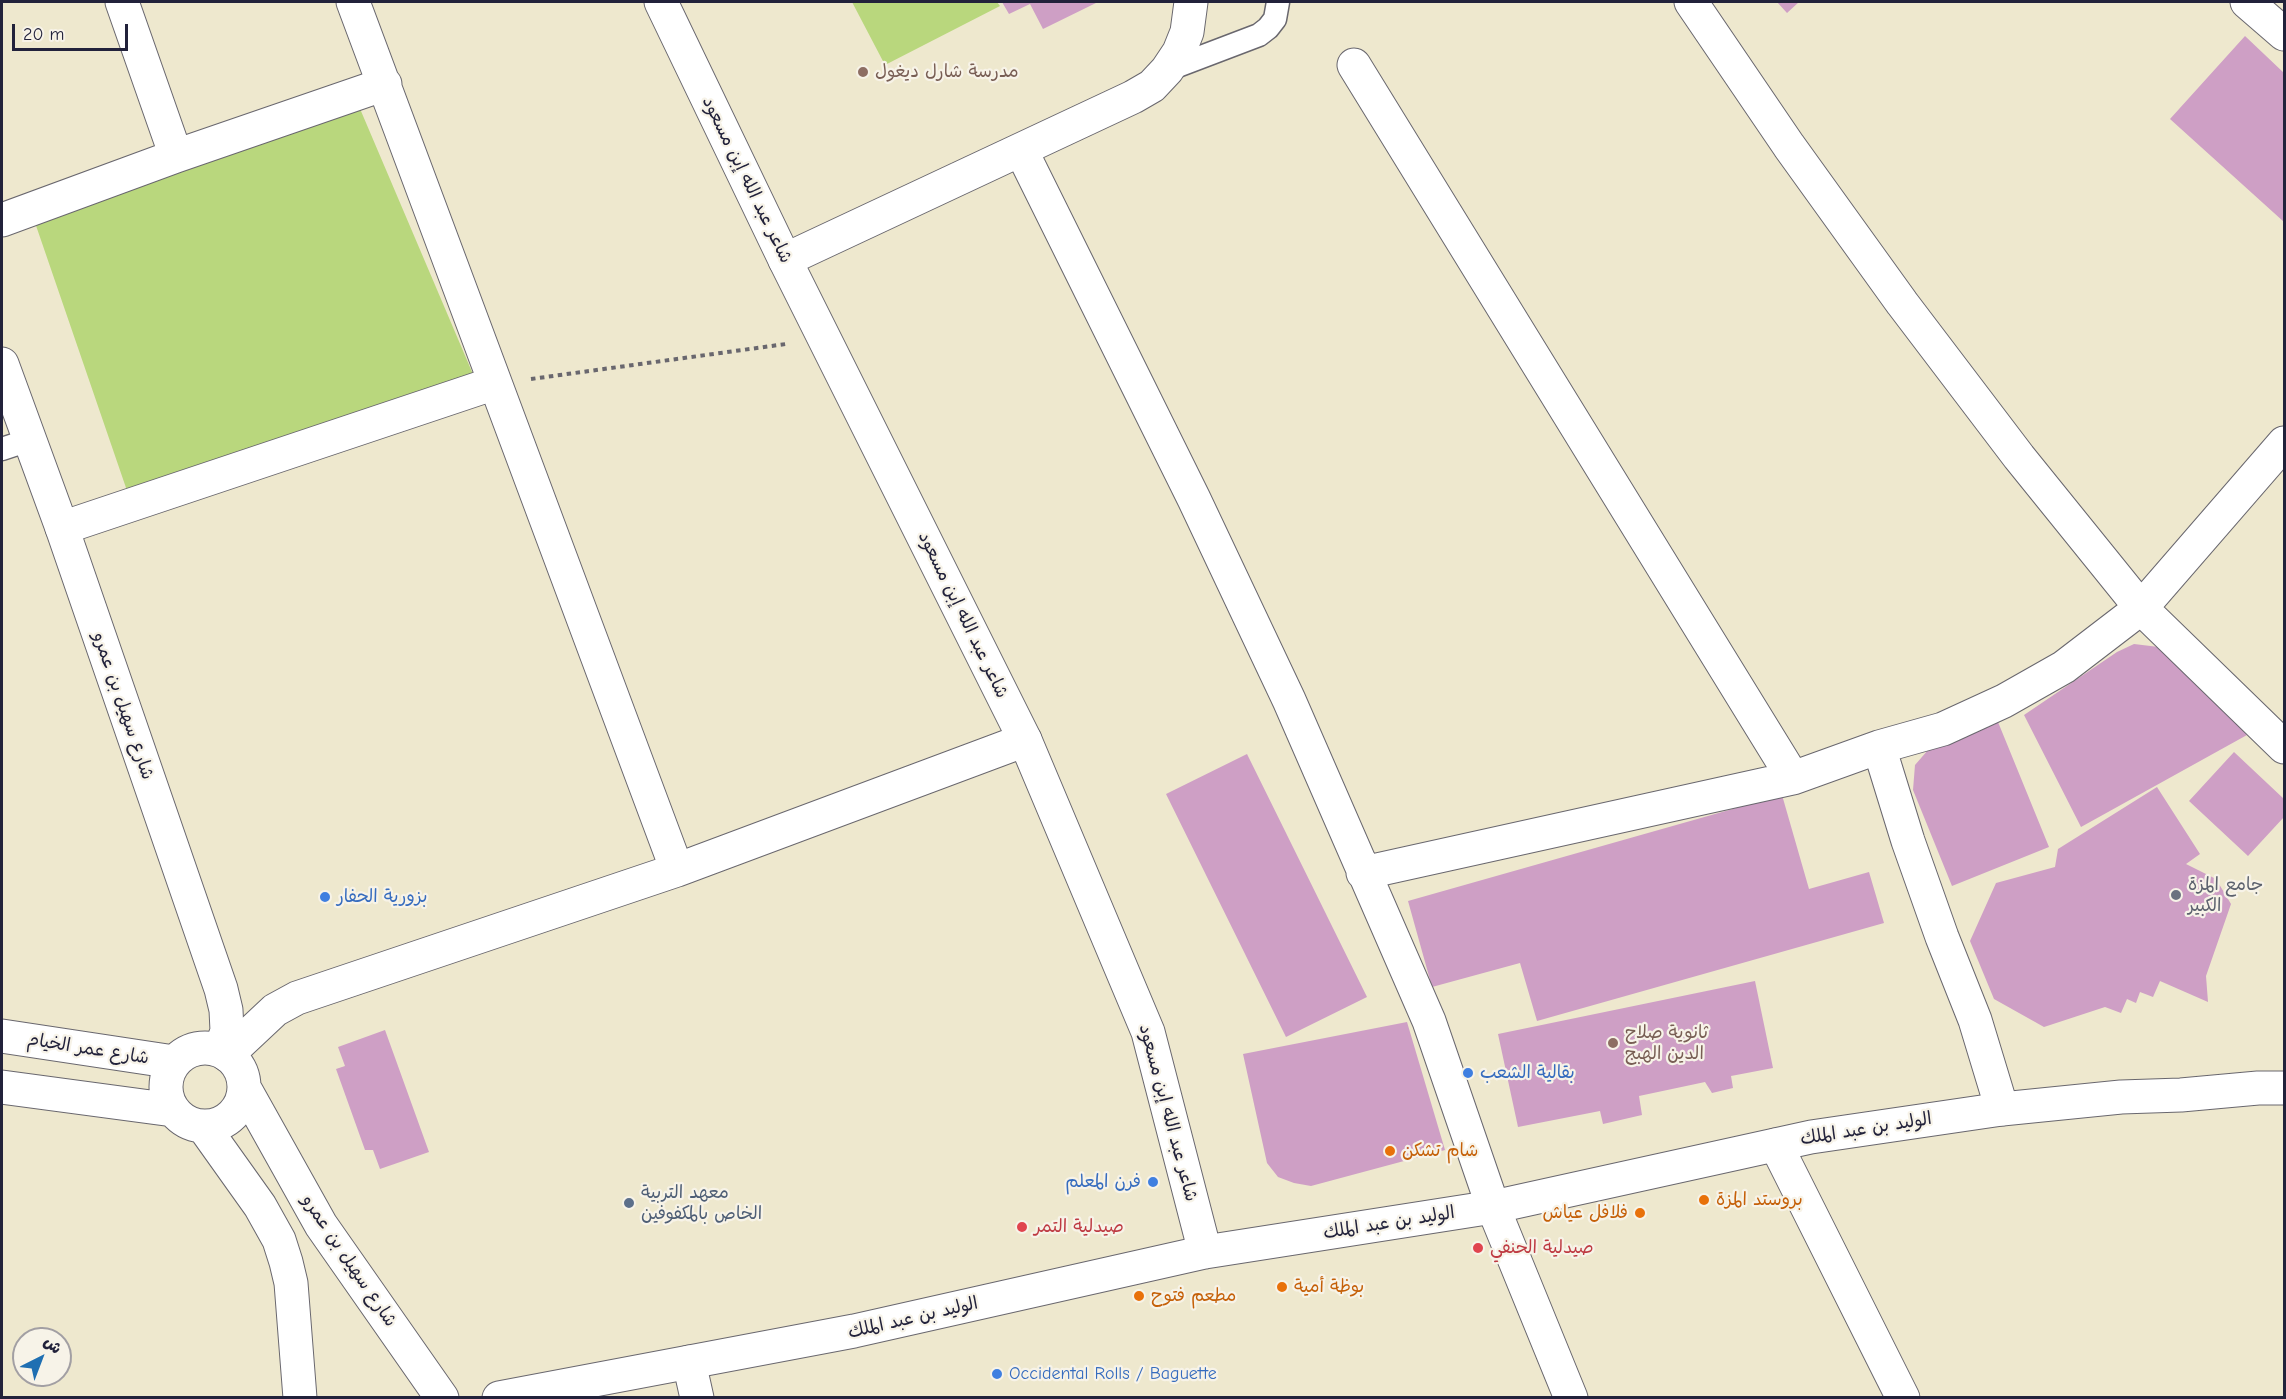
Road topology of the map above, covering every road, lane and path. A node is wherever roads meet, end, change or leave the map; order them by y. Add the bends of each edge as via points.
1 (122, 2) edge
2 (353, 2) edge
3 (661, 2) edge
4 (1191, 2) edge
5 (1278, 2) edge
6 (1691, 2) edge
7 (2247, 2) edge
8 (2284, 34) edge
9 (1354, 64) dead end
10 (1167, 70) junction
11 (385, 84) junction
12 (1021, 150) junction
13 (176, 156) junction
14 (2, 220) edge
15 (785, 260) junction
16 (825, 338) junction
17 (2, 364) edge
18 (495, 384) junction
19 (2284, 443) edge
20 (15, 444) edge
21 (62, 528) junction
22 (2141, 608) junction
23 (1025, 740) junction
24 (1879, 747) junction
25 (2284, 747) edge
26 (1793, 778) junction
27 (677, 870) junction
28 (1363, 873) junction
29 (2, 1036) edge
30 (224, 1053) junction
31 (174, 1062) junction
32 (2, 1087) edge
33 (245, 1089) junction
34 (2284, 1089) edge
35 (2002, 1109) junction
36 (173, 1110) junction
37 (203, 1126) junction
38 (1776, 1145) junction
39 (1493, 1207) junction
40 (321, 1224) junction
41 (279, 1240) junction
42 (1205, 1252) junction
43 (689, 1362) junction
44 (300, 1398) edge
45 (442, 1398) edge
46 (499, 1398) edge
47 (697, 1398) edge
48 (1571, 1398) edge
49 (1903, 1398) edge

1 - 13 street
2 - 11 street
3 - 15 street, شاعر عبد الله إبن مسعود
4 - 10 street via 1187,32
5 - 10 lane via 1275,19 1259,35
6 - 22 street via 1902,303
7 - 8 street
9 - 26 street
10 - 12 street via 1133,98
11 - 13 street
11 - 18 street
12 - 15 street
12 - 28 street via 1199,509 1289,700
13 - 14 street
15 - 16 street, شاعر عبد الله إبن مسعود
16 - 18 path
16 - 23 street, شاعر عبد الله إبن مسعود
17 - 20 street, شارع سهيل بن عمرو
18 - 21 street
18 - 27 street
19 - 22 street
20 - 21 street, شارع سهيل بن عمرو
21 - 30 street, شارع سهيل بن عمرو via 221,989 227,1031
22 - 24 street via 2064,667 2004,701 1943,729
22 - 25 street
23 - 27 street
23 - 42 street, شاعر عبد الله إبن مسعود via 1148,1032
24 - 26 street
24 - 35 street via 1908,841 1975,1020
26 - 28 street
27 - 30 street via 297,998 275,1010
28 - 39 street via 1429,1021
29 - 31 street, شارع عمر الخيام
30 - 31 street via 195,1049
30 - 33 street via 239,1066
31 - 36 street via 166,1086
32 - 36 street
33 - 37 street via 243,1101 227,1120
33 - 40 street, شارع سهيل بن عمرو
34 - 35 street, الوليد بن عبد الملك via 2121,1097
35 - 38 street, الوليد بن عبد الملك
36 - 37 street via 192,1124
37 - 41 street via 260,1206
38 - 39 street, الوليد بن عبد الملك
38 - 49 street
39 - 42 street, الوليد بن عبد الملك
39 - 48 street
40 - 41 street
40 - 45 street, شارع سهيل بن عمرو
41 - 44 street via 291,1283
42 - 43 street, الوليد بن عبد الملك via 854,1331
43 - 46 street, الوليد بن عبد الملك
43 - 47 street

